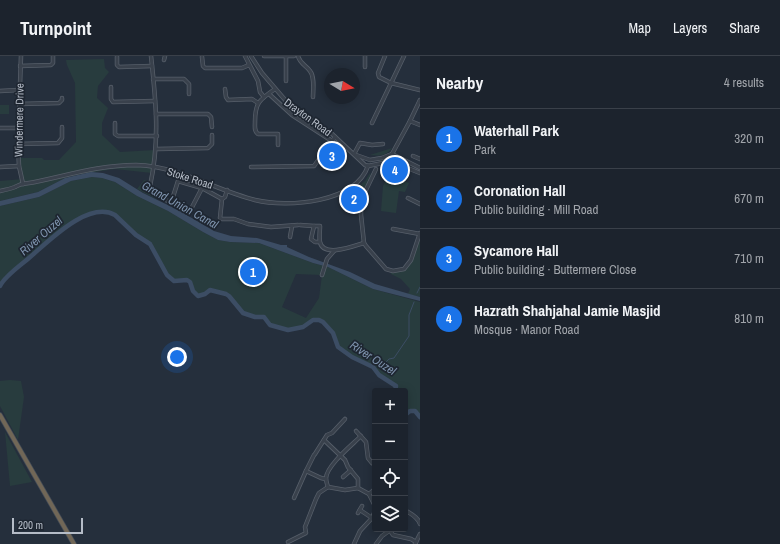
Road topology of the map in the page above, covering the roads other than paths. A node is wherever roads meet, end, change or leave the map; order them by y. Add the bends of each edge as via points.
1 (21, 56) edge
2 (53, 56) edge
3 (151, 56) edge
4 (245, 56) edge
5 (251, 56) edge
6 (264, 56) edge
7 (286, 56) edge
8 (294, 56) edge
9 (298, 56) edge
10 (365, 56) edge
11 (386, 56) edge
12 (404, 56) edge
13 (117, 57) edge
14 (202, 57) dead end
15 (249, 65) junction
16 (20, 66) junction
17 (152, 66) junction
18 (124, 67) junction
19 (365, 67) dead end
20 (124, 72) dead end
21 (179, 74) dead end
22 (153, 79) junction
23 (179, 79) junction
24 (286, 81) dead end
25 (391, 83) junction
26 (111, 87) dead end
27 (226, 89) dead end
28 (275, 89) junction
29 (19, 90) junction
30 (420, 90) edge
31 (0, 91) edge
32 (189, 94) dead end
33 (269, 94) junction
34 (264, 97) junction
35 (313, 97) dead end
36 (62, 98) dead end
37 (420, 100) edge
38 (155, 101) junction
39 (123, 102) junction
40 (258, 103) junction
41 (19, 104) junction
42 (123, 107) dead end
43 (156, 114) junction
44 (410, 122) junction
45 (115, 123) dead end
46 (372, 123) dead end
47 (420, 125) edge
48 (62, 127) dead end
49 (212, 127) dead end
50 (0, 128) edge
51 (18, 128) junction
52 (212, 134) dead end
53 (157, 136) junction
54 (336, 137) junction
55 (332, 141) junction
56 (18, 144) junction
57 (383, 144) dead end
58 (278, 145) dead end
59 (157, 149) junction
60 (355, 154) junction
61 (392, 155) junction
62 (413, 156) dead end
63 (387, 157) junction
64 (420, 159) edge
65 (368, 160) junction
66 (393, 161) junction
67 (404, 161) junction
68 (389, 162) junction
69 (364, 163) junction
70 (369, 165) junction
71 (19, 166) junction
72 (0, 167) edge
73 (154, 167) junction
74 (251, 167) dead end
75 (420, 168) edge
76 (376, 169) dead end
77 (405, 169) dead end
78 (420, 173) edge
79 (146, 179) dead end
80 (152, 180) junction
81 (23, 184) junction
82 (202, 188) junction
83 (351, 188) junction
84 (228, 190) junction
85 (0, 191) edge
86 (361, 197) junction
87 (408, 198) dead end
88 (222, 199) junction
89 (420, 204) edge
90 (190, 211) dead end
91 (292, 226) junction
92 (314, 226) junction
93 (393, 229) dead end
94 (420, 234) edge
95 (290, 237) dead end
96 (320, 242) junction
97 (364, 243) junction
98 (334, 251) junction
99 (322, 275) dead end
100 (0, 415) edge
101 (345, 419) dead end
102 (356, 431) dead end
103 (361, 436) junction
104 (324, 440) junction
105 (340, 457) junction
106 (372, 463) edge
107 (306, 470) junction
108 (351, 470) junction
109 (344, 477) dead end
110 (326, 479) junction
111 (328, 488) junction
112 (358, 488) junction
113 (372, 492) edge
114 (369, 494) junction
115 (294, 498) dead end
116 (372, 500) edge
117 (362, 506) dead end
118 (408, 512) edge
119 (372, 518) joint
120 (420, 524) edge
121 (387, 532) edge
122 (391, 532) edge
123 (420, 534) edge
124 (288, 542) dead end
125 (416, 543) edge
126 (74, 544) edge
127 (354, 544) edge
128 (376, 544) edge

1 - 16 street, Windermere Drive
2 - 16 street via 51,65
3 - 17 street
4 - 15 street
5 - 28 street, Drayton Road
6 - 7 street
7 - 8 street
7 - 24 street
9 - 35 street via 313,76
10 - 19 street
11 - 25 street via 378,72 379,76
12 - 25 street
13 - 18 street via 117,65
14 - 15 street via 205,68 242,68
15 - 34 street
16 - 29 street, Windermere Drive
17 - 18 street
17 - 22 street
18 - 20 street
21 - 23 street
22 - 23 street
22 - 38 street
23 - 32 street via 188,82
25 - 30 street
25 - 46 street
26 - 39 street via 113,102
27 - 40 street via 228,100 252,100
28 - 33 street
28 - 54 street, Drayton Road via 293,108
29 - 31 street
29 - 41 street, Windermere Drive
33 - 34 street
33 - 55 street, Drayton Road via 294,116
34 - 40 street
36 - 41 street via 59,103
37 - 44 street
38 - 39 street
38 - 43 street
39 - 42 street
40 - 58 street via 255,112 256,132 278,134
41 - 51 street, Windermere Drive
43 - 49 street via 208,114
43 - 53 street
44 - 47 street
44 - 61 street
45 - 53 street via 115,134 118,136
48 - 56 street via 62,138 58,143
50 - 51 street
51 - 56 street, Windermere Drive
52 - 59 street via 212,144 208,148
53 - 59 street
54 - 55 street
54 - 60 street, Drayton Road
55 - 74 street via 314,166
56 - 71 street, Windermere Drive
57 - 60 street via 360,143
59 - 73 street
60 - 65 street, Drayton Road
60 - 69 street, Drayton Road
61 - 63 street via 389,154
61 - 66 street
61 - 67 street
62 - 64 street
63 - 65 street
63 - 68 street
65 - 69 street
65 - 70 street
66 - 67 street
66 - 68 street
67 - 75 street
68 - 70 street
69 - 70 street, Drayton Road
70 - 83 street, Stoke Road via 363,178
71 - 72 street
71 - 81 street, Windermere Drive
73 - 80 street
73 - 81 street, Stoke Road via 103,167
73 - 84 street, Stoke Road
76 - 86 street
77 - 78 street
79 - 80 street
80 - 82 street via 152,190 170,202 178,181
81 - 85 street, Stoke Road
82 - 88 street
82 - 90 street
83 - 84 street, Stoke Road via 328,198 294,202 258,200
83 - 86 street
84 - 88 street
86 - 97 street
87 - 89 street
88 - 91 street via 222,219 265,226
91 - 92 street
91 - 95 street
92 - 96 street via 320,226
92 - 96 street via 311,239
93 - 94 street
94 - 97 street via 409,264 404,270 398,271 386,269
96 - 98 street via 325,249
97 - 98 street
98 - 99 street via 329,255
100 - 126 highway
101 - 104 street
102 - 103 street
103 - 105 street
103 - 106 street via 366,442 368,458
104 - 105 street
104 - 107 street
105 - 108 street
105 - 110 street
107 - 110 street
107 - 115 street
108 - 109 street
108 - 112 street via 358,479
110 - 111 street
111 - 112 street
111 - 124 street via 319,493 305,527 306,533
112 - 114 street
113 - 114 street
114 - 116 street
117 - 119 street via 359,511
118 - 120 street via 419,520
119 - 127 street via 360,530
121 - 128 street
122 - 125 street
123 - 125 street

